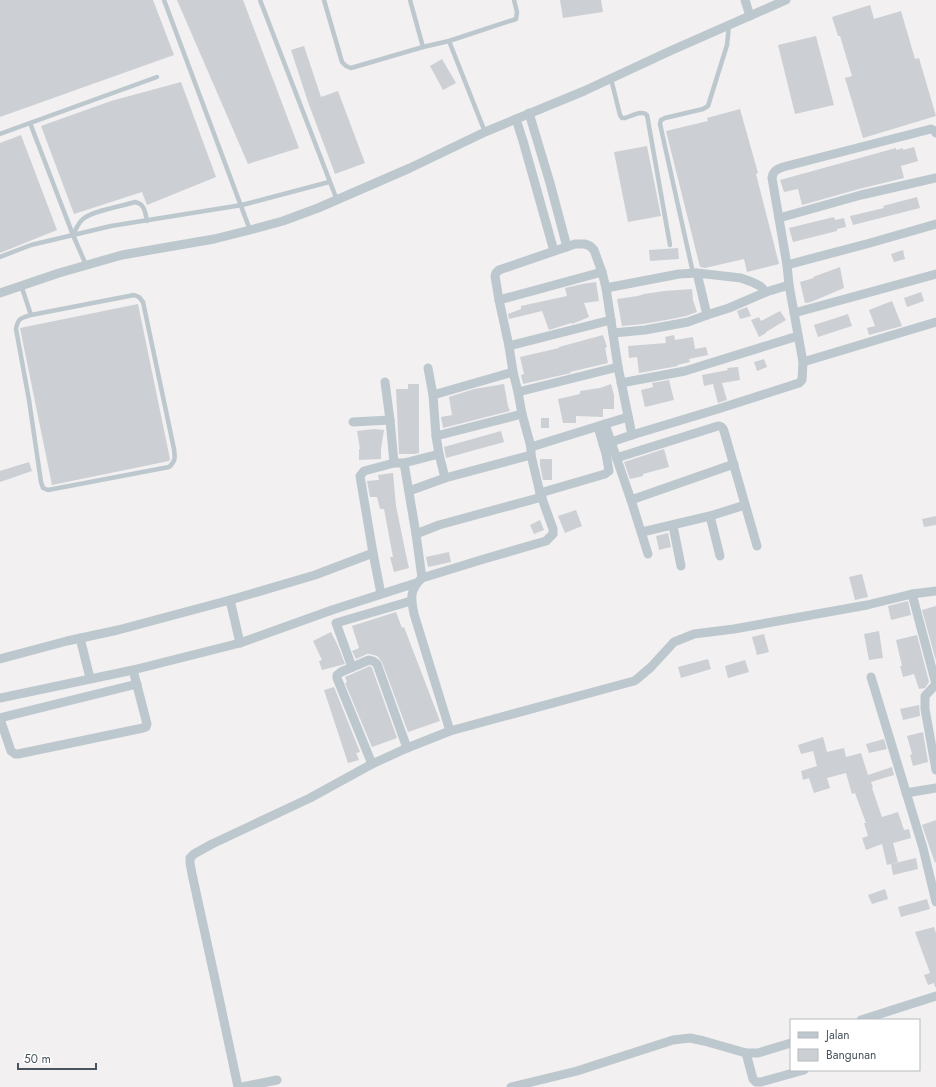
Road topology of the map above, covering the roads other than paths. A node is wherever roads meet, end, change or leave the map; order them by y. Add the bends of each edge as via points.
1 (164, 0) edge
2 (260, 0) edge
3 (324, 0) edge
4 (410, 0) edge
5 (514, 0) edge
6 (745, 0) edge
7 (785, 0) edge
8 (750, 16) junction
9 (729, 25) junction
10 (449, 41) junction
11 (423, 47) junction
12 (157, 77) dead end
13 (611, 79) junction
14 (529, 113) junction
15 (516, 119) junction
16 (30, 123) junction
17 (484, 132) junction
18 (936, 132) edge
19 (0, 134) edge
20 (936, 178) edge
21 (329, 182) junction
22 (550, 183) junction
23 (536, 187) junction
24 (336, 200) junction
25 (242, 205) junction
26 (779, 218) junction
27 (147, 221) junction
28 (936, 224) edge
29 (250, 230) junction
30 (73, 235) junction
31 (670, 245) dead end
32 (567, 247) junction
33 (554, 251) junction
34 (0, 257) edge
35 (86, 265) junction
36 (787, 265) junction
37 (602, 272) junction
38 (695, 273) junction
39 (936, 274) edge
40 (20, 285) junction
41 (789, 286) junction
42 (606, 288) junction
43 (766, 292) junction
44 (0, 293) edge
45 (499, 300) junction
46 (794, 313) junction
47 (707, 315) junction
48 (31, 316) junction
49 (611, 320) junction
50 (936, 322) edge
51 (613, 333) junction
52 (798, 336) junction
53 (510, 346) junction
54 (802, 362) junction
55 (618, 367) junction
56 (428, 368) dead end
57 (513, 372) junction
58 (385, 382) dead end
59 (621, 383) junction
60 (518, 392) junction
61 (433, 395) junction
62 (522, 414) junction
63 (628, 417) junction
64 (390, 420) junction
65 (353, 422) dead end
66 (601, 426) junction
67 (632, 434) junction
68 (436, 436) junction
69 (607, 443) junction
70 (531, 451) junction
71 (439, 454) junction
72 (616, 458) junction
73 (394, 463) junction
74 (404, 463) junction
75 (734, 464) junction
76 (445, 478) junction
77 (409, 491) junction
78 (541, 495) junction
79 (631, 500) junction
80 (745, 505) junction
81 (710, 516) junction
82 (673, 526) junction
83 (642, 532) junction
84 (416, 534) junction
85 (757, 546) dead end
86 (373, 553) junction
87 (648, 554) dead end
88 (720, 556) dead end
89 (681, 566) dead end
90 (419, 581) junction
91 (936, 591) edge
92 (381, 594) junction
93 (912, 594) junction
94 (230, 600) junction
95 (411, 601) junction
96 (80, 638) junction
97 (240, 642) junction
98 (0, 659) edge
99 (352, 667) junction
100 (133, 670) junction
101 (871, 677) dead end
102 (90, 678) junction
103 (137, 684) junction
104 (936, 684) edge
105 (0, 698) edge
106 (0, 718) edge
107 (450, 731) junction
108 (407, 748) junction
109 (372, 764) junction
110 (936, 770) edge
111 (936, 788) edge
112 (906, 793) junction
113 (936, 902) edge
114 (936, 996) edge
115 (864, 1019) edge
116 (790, 1043) edge
117 (746, 1053) junction
118 (800, 1071) edge
119 (277, 1080) dead end
120 (238, 1087) edge
121 (242, 1087) edge
122 (510, 1087) edge

1 - 25 lane
2 - 21 lane
3 - 11 lane via 342,62 346,66 351,68
4 - 11 lane
5 - 10 lane via 516,19
6 - 8 street
7 - 8 street
8 - 9 street
9 - 13 street
9 - 38 lane via 727,45 708,106 665,118 660,124
10 - 11 lane
10 - 17 lane
12 - 16 lane
13 - 14 street
13 - 31 lane via 622,118 641,112 647,115
14 - 15 street
14 - 22 street
15 - 17 street
15 - 23 street
16 - 19 lane
16 - 30 lane
17 - 24 street
18 - 26 street via 931,129 776,169 772,178
20 - 26 street
21 - 24 lane
21 - 25 lane
22 - 23 street
22 - 32 street
23 - 33 street
24 - 29 street via 283,221
25 - 27 lane
25 - 29 lane
26 - 36 street
27 - 30 lane
27 - 30 lane via 143,206 135,202 91,214 78,224
28 - 36 street
29 - 35 street via 122,255
30 - 34 lane via 31,245
30 - 35 lane
32 - 33 street
32 - 37 street via 580,244 590,246
33 - 45 street via 499,270 495,276
35 - 40 street
36 - 41 street
37 - 42 street
37 - 45 street
38 - 42 street
38 - 43 street via 741,278 760,286
38 - 47 street
39 - 46 street
40 - 44 street
40 - 48 lane
41 - 43 street
41 - 46 street
42 - 49 street
43 - 47 street
45 - 53 street
46 - 52 street
47 - 51 street via 674,325
48 - 48 lane via 134,294 139,297 143,302 174,449 174,463 169,467 48,490 43,488 16,329 21,318
49 - 51 street
49 - 53 street
50 - 54 street
51 - 55 street
52 - 54 street
52 - 59 street via 685,371
53 - 57 street
54 - 67 street via 802,380 799,383
55 - 59 street
55 - 60 street
56 - 61 street
57 - 60 street
57 - 61 street
58 - 64 street
59 - 63 street
60 - 62 street
61 - 68 street
62 - 68 street
62 - 70 street
63 - 66 street
63 - 67 street
64 - 65 street
64 - 73 street
66 - 69 street
66 - 70 street
67 - 69 street
68 - 71 street
69 - 72 street
69 - 78 street via 609,471
70 - 76 street
70 - 78 street
71 - 74 street
71 - 76 street
72 - 75 street via 718,426 724,431
72 - 79 street
73 - 74 street
73 - 86 street via 364,471 360,476
74 - 77 street
75 - 79 street
75 - 80 street
76 - 77 street
77 - 84 street
78 - 84 street
78 - 90 street via 553,529 553,534 546,541
79 - 83 street
80 - 81 street
80 - 85 street
81 - 82 street
81 - 88 street
82 - 83 street
82 - 89 street
83 - 87 street
84 - 90 street
86 - 92 street
86 - 94 street via 315,575
90 - 92 street
90 - 95 street via 412,593
91 - 93 street
92 - 97 street
93 - 104 street
93 - 107 street via 868,605 694,634 674,642 637,679
94 - 96 street
94 - 97 street
95 - 99 street via 336,623
95 - 107 street
96 - 98 street
96 - 102 street
97 - 100 street
99 - 108 street via 369,660 377,664
99 - 109 street via 340,672 337,678
100 - 102 street
100 - 103 street
101 - 112 street
102 - 105 street
103 - 106 street
103 - 106 street via 147,724 143,728 14,754
104 - 110 street via 925,696
107 - 108 street
108 - 109 street
109 - 120 street via 310,798 212,844 190,858
111 - 112 street
112 - 113 street
114 - 115 street
116 - 117 street via 758,1053
117 - 118 street via 756,1082
117 - 122 street via 690,1038 673,1040 578,1071
119 - 121 street

